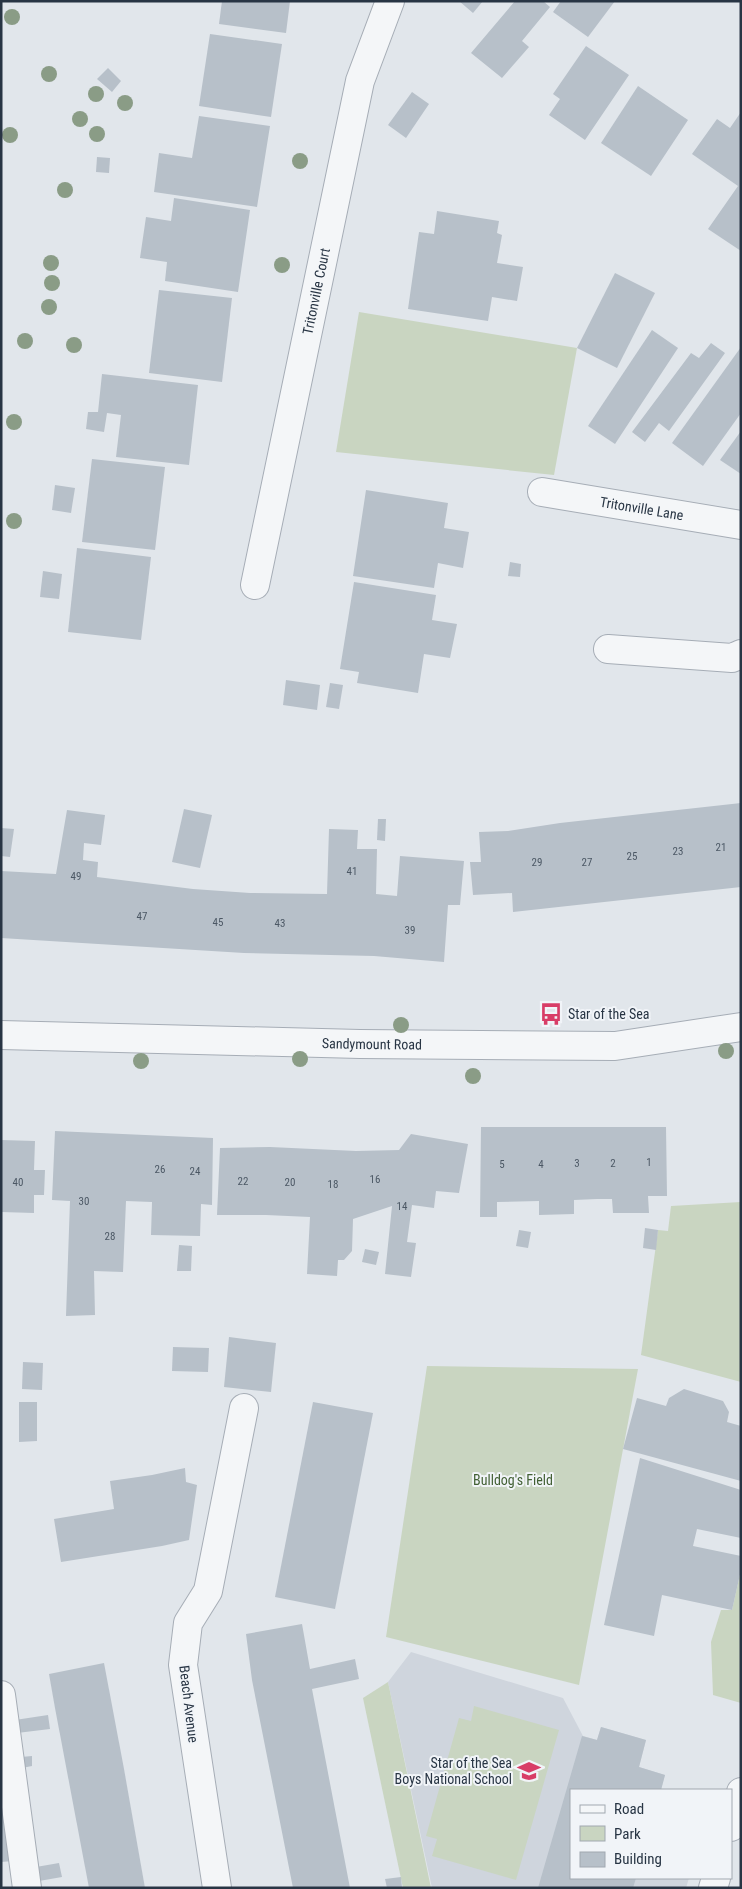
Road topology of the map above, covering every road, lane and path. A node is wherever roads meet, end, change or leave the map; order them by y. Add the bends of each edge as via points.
1 (390, 1) edge
2 (542, 492) dead end
3 (741, 525) edge
4 (255, 585) dead end
5 (608, 649) dead end
6 (741, 654) edge
7 (741, 1027) edge
8 (1, 1035) edge
9 (244, 1408) dead end
10 (1, 1695) edge
11 (741, 1792) edge
12 (732, 1824) edge
13 (27, 1888) edge
14 (217, 1888) edge

1 - 4 street, Tritonville Court via 360,81
2 - 3 street, Tritonville Lane
5 - 6 street via 732,658
7 - 8 street, Sandymount Road via 615,1046
9 - 14 street, Beach Avenue via 208,1591 188,1623 183,1665
10 - 13 street
11 - 12 street

